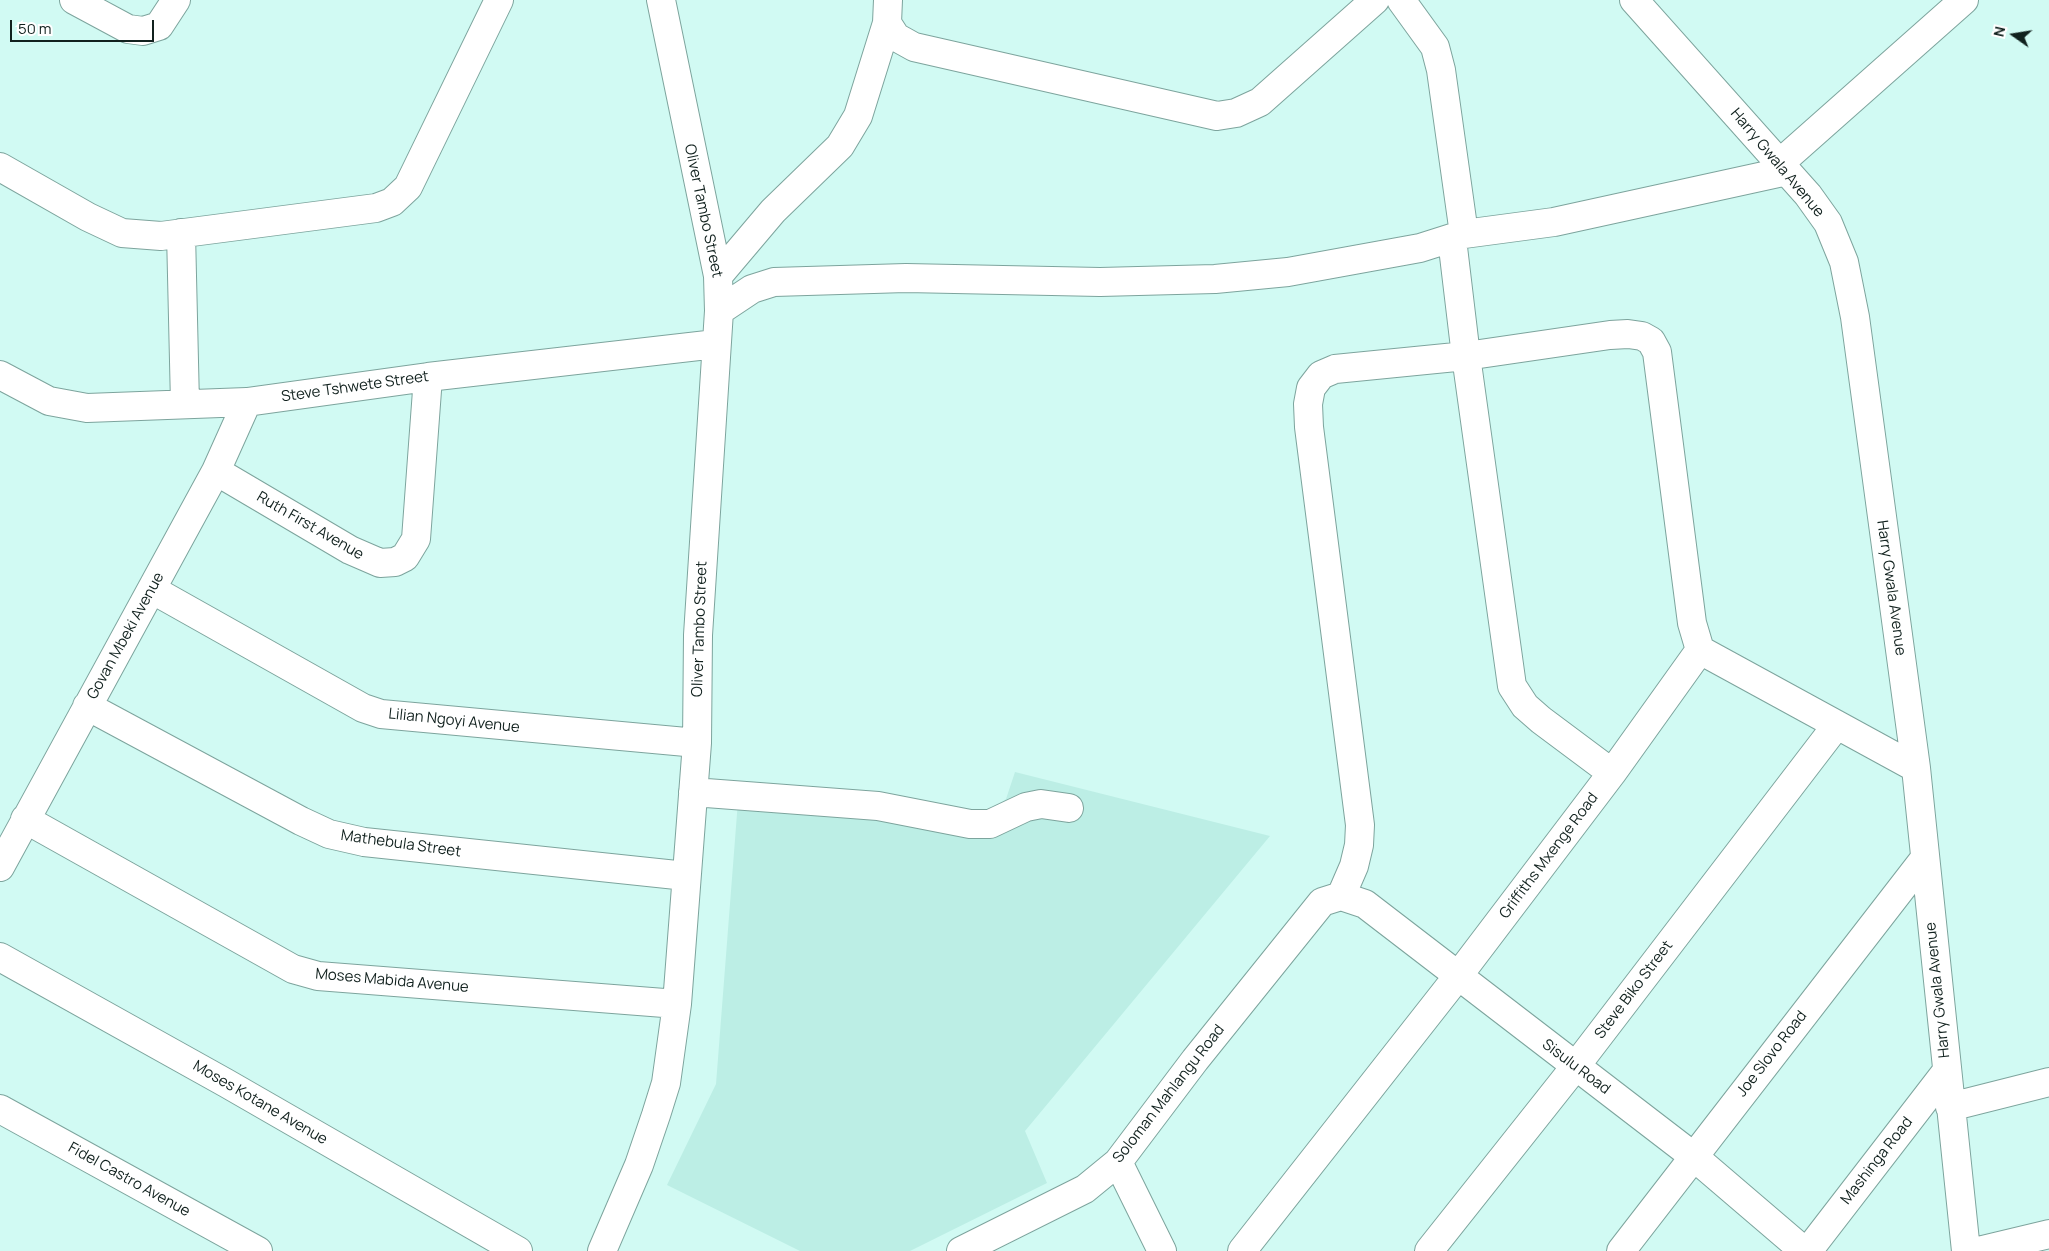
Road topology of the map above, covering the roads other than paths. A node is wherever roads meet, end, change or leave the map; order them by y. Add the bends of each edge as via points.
1 (74, 0) edge
2 (176, 0) edge
3 (499, 0) edge
4 (661, 0) edge
5 (1375, 0) edge
6 (1401, 0) edge
7 (1634, 0) edge
8 (1964, 0) edge
9 (887, 11) edge
10 (1783, 167) junction
11 (0, 168) edge
12 (181, 233) junction
13 (1458, 237) junction
14 (718, 276) junction
15 (719, 311) junction
16 (716, 344) junction
17 (1466, 356) junction
18 (0, 375) edge
19 (428, 377) junction
20 (247, 402) junction
21 (185, 404) junction
22 (216, 471) junction
23 (152, 590) junction
24 (1700, 650) junction
25 (87, 706) junction
26 (1836, 726) junction
27 (697, 743) junction
28 (1916, 768) junction
29 (1612, 773) junction
30 (693, 792) junction
31 (1069, 808) dead end
32 (26, 820) junction
33 (1925, 858) junction
34 (0, 867) edge
35 (686, 876) junction
36 (1341, 896) junction
37 (0, 957) edge
38 (1458, 976) junction
39 (677, 1004) junction
40 (1575, 1067) junction
41 (1946, 1072) junction
42 (2049, 1082) edge
43 (1950, 1107) junction
44 (0, 1109) edge
45 (1693, 1156) junction
46 (1118, 1162) junction
47 (2049, 1234) edge
48 (258, 1251) edge
49 (518, 1251) edge
50 (602, 1251) edge
51 (961, 1251) edge
52 (1162, 1251) edge
53 (1242, 1251) edge
54 (1429, 1251) edge
55 (1621, 1251) edge
56 (1804, 1251) edge
57 (1808, 1251) edge
58 (1966, 1251) edge
59 (1978, 1251) edge

1 - 2 street via 128,30 143,31 159,26
3 - 12 street via 408,187 392,202 359,211
4 - 14 street, Oliver Tambo Street
5 - 9 street via 1260,102 1236,113 1218,116 914,47 896,37
6 - 13 street via 1434,47 1441,70
7 - 10 street, Harry Gwala Avenue
8 - 10 street
9 - 14 street via 858,116 840,146 773,212
10 - 13 street via 1554,222
10 - 28 street, Harry Gwala Avenue via 1828,223 1844,262 1855,317
11 - 12 street via 122,233 161,236
12 - 21 street
13 - 15 street via 1420,248 1288,272 1215,279 1100,282 906,278 774,282 752,289
13 - 17 street
14 - 15 street, Oliver Tambo Street
15 - 16 street, Oliver Tambo Street
16 - 19 street, Steve Tshwete Street
16 - 27 street, Oliver Tambo Street via 698,636
17 - 24 street via 1628,334 1651,341 1657,352 1692,623
17 - 29 street via 1512,686 1525,706 1541,720
17 - 36 street via 1335,369 1321,375 1311,388 1309,426 1360,825 1354,866
18 - 21 street, Steve Tshwete Street via 49,401 67,406
19 - 20 street, Steve Tshwete Street
19 - 22 street, Ruth First Avenue via 416,539 405,557 395,562 380,563 350,550
20 - 21 street, Steve Tshwete Street
20 - 22 street, Govan Mbeki Avenue
22 - 23 street, Govan Mbeki Avenue
23 - 25 street, Govan Mbeki Avenue
23 - 27 street, Lilian Ngoyi Avenue via 363,708 381,714
24 - 26 street
24 - 29 street, Griffiths Mxenge Road
25 - 32 street, Govan Mbeki Avenue
25 - 35 street, Mathebula Street via 330,834 364,842
26 - 28 street
26 - 40 street, Steve Biko Street
27 - 30 street, Oliver Tambo Street
28 - 33 street, Harry Gwala Avenue
29 - 38 street, Griffiths Mxenge Road
30 - 31 street via 878,806 970,824 990,824 1026,807 1041,804
30 - 35 street, Oliver Tambo Street
32 - 34 street, Govan Mbeki Avenue
32 - 39 street, Moses Mabida Avenue via 276,961 302,972 318,976
33 - 41 street, Harry Gwala Avenue
33 - 45 street, Joe Slovo Road
35 - 39 street, Oliver Tambo Street
36 - 38 street, Sisulu Road via 1365,904
36 - 46 street, Soloman Mahlangu Road via 1322,902
37 - 49 street, Moses Kotane Avenue
38 - 40 street, Sisulu Road
38 - 53 street, Griffiths Mxenge Road
39 - 50 street, Oliver Tambo Street via 666,1083 639,1166
40 - 45 street, Sisulu Road
40 - 54 street, Steve Biko Street
41 - 43 street, Harry Gwala Avenue
41 - 57 street, Mashinga Road
42 - 43 street
43 - 58 street, Harry Gwala Avenue
44 - 48 street, Fidel Castro Avenue
45 - 55 street, Joe Slovo Road
45 - 56 street, Sisulu Road
46 - 51 street, Soloman Mahlangu Road via 1085,1189
46 - 52 street
47 - 59 street

